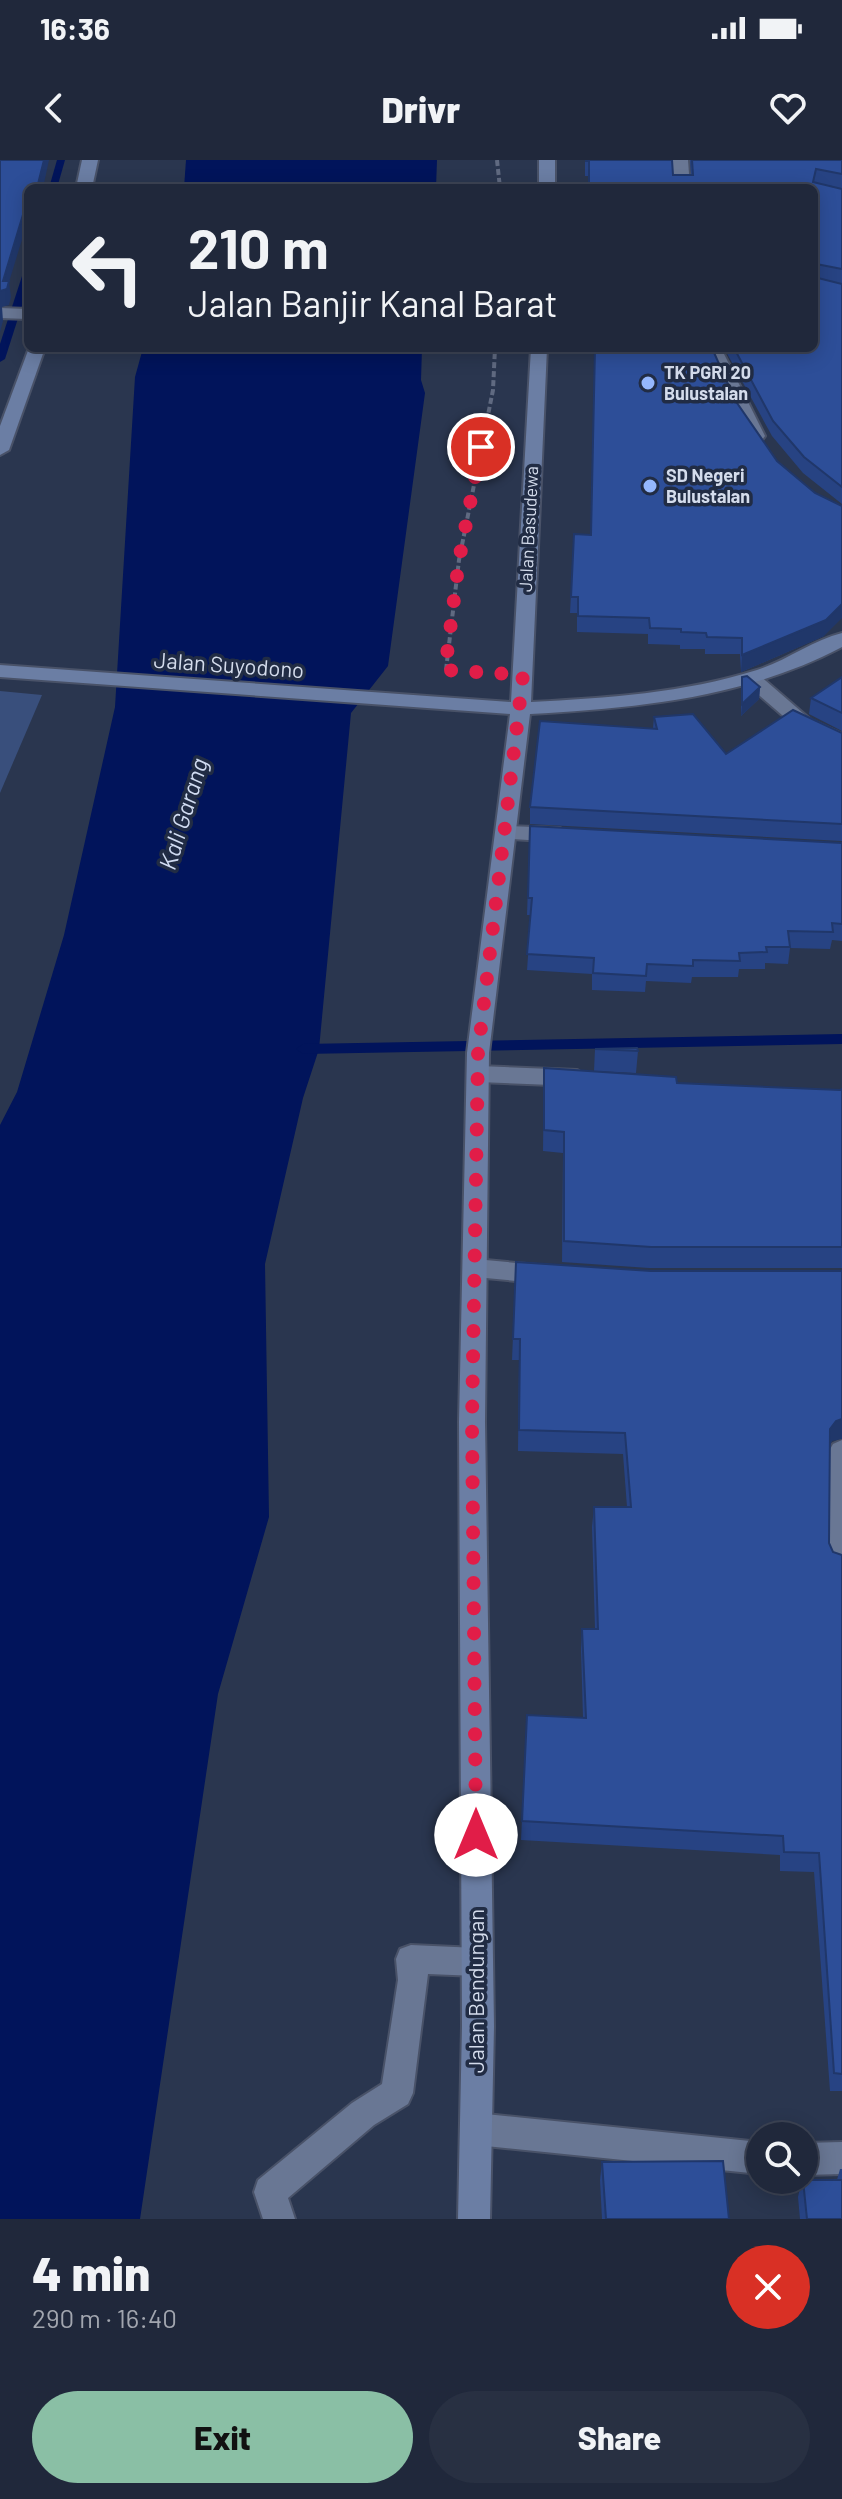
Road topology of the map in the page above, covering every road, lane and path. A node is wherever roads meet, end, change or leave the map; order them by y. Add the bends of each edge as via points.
1 (90, 160) edge
2 (497, 160) edge
3 (547, 160) edge
4 (680, 160) edge
5 (85, 184) edge
6 (500, 184) edge
7 (547, 184) edge
8 (682, 184) edge
9 (36, 352) edge
10 (495, 352) edge
11 (539, 352) edge
12 (715, 352) edge
13 (763, 448) edge
14 (0, 450) edge
15 (842, 639) edge
16 (0, 671) edge
17 (523, 675) junction
18 (752, 679) junction
19 (521, 709) junction
20 (842, 742) edge
21 (505, 833) junction
22 (585, 837) edge
23 (478, 1064) junction
24 (594, 1080) edge
25 (475, 1268) junction
26 (572, 1277) edge
27 (842, 1451) edge
28 (842, 1563) edge
29 (477, 1962) junction
30 (476, 2129) junction
31 (746, 2157) edge
32 (842, 2158) edge
33 (818, 2159) edge
34 (475, 2210) edge
35 (279, 2219) edge

1 - 5 street
2 - 6 path
3 - 7 street
4 - 8 street
9 - 14 street
10 - 17 path via 493,390 459,560 445,670
11 - 17 street, Jalan Basudewa
12 - 13 street
15 - 18 street
16 - 19 street, Jalan Suyodono
17 - 19 street, Jalan Basudewa
18 - 19 street via 648,698
18 - 20 street via 804,724
19 - 21 street, Jalan Bendungan
21 - 22 street
21 - 23 street, Jalan Bendungan
23 - 24 street
23 - 25 street, Jalan Bendungan
25 - 26 street
25 - 29 street, Jalan Bendungan
27 - 28 street
29 - 30 street, Jalan Bendungan
29 - 35 street via 411,1959 413,1980 397,2093 363,2114 270,2192
30 - 31 street
30 - 34 street, Jalan Bendungan
32 - 33 street

